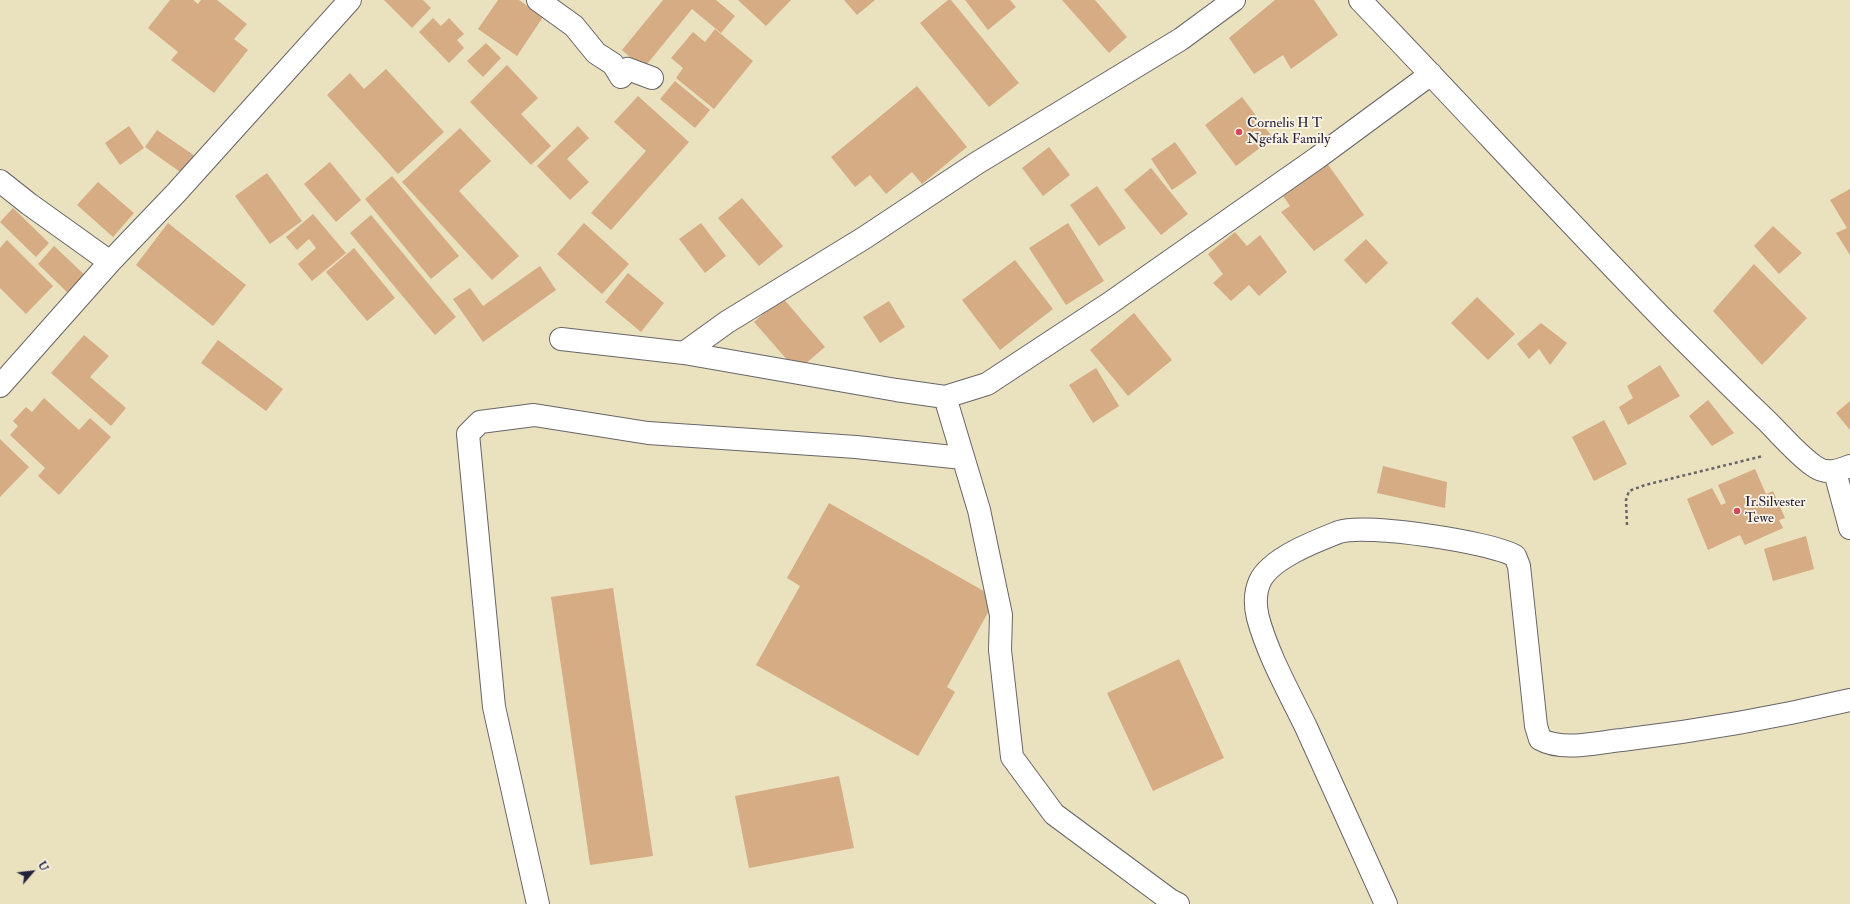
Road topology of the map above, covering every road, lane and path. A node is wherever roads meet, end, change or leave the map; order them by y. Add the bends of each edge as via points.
1 (350, 0) edge
2 (538, 0) edge
3 (1234, 0) edge
4 (1360, 0) edge
5 (1430, 74) junction
6 (652, 78) dead end
7 (0, 181) edge
8 (110, 262) junction
9 (561, 339) dead end
10 (684, 353) junction
11 (0, 386) edge
12 (945, 397) junction
13 (1794, 448) junction
14 (962, 458) junction
15 (1843, 469) edge
16 (1628, 525) dead end
17 (1850, 528) edge
18 (1850, 700) edge
19 (538, 904) edge
20 (1178, 904) edge
21 (1386, 904) edge

1 - 8 street via 176,193
2 - 6 street via 574,26 596,53 613,64 621,77 628,69
3 - 10 street via 1181,39 977,163 864,238 727,322
4 - 5 street
5 - 12 street via 1317,158 1025,361 987,384
5 - 13 street via 1640,295
7 - 8 street
8 - 11 street
9 - 10 street
10 - 12 street
12 - 14 street
13 - 15 street via 1822,471
13 - 16 path via 1629,491 1626,500
14 - 19 street via 856,447 648,432 534,415 480,422 468,434 494,707
14 - 20 street via 979,510 1000,615 1000,650 1012,757 1054,814
15 - 17 street
18 - 21 street via 1692,732 1567,745 1546,742 1540,739 1536,726 1519,566 1515,556 1505,551 1449,539 1398,532 1356,529 1323,539 1286,556 1268,570 1260,581 1256,598 1258,617 1275,662

